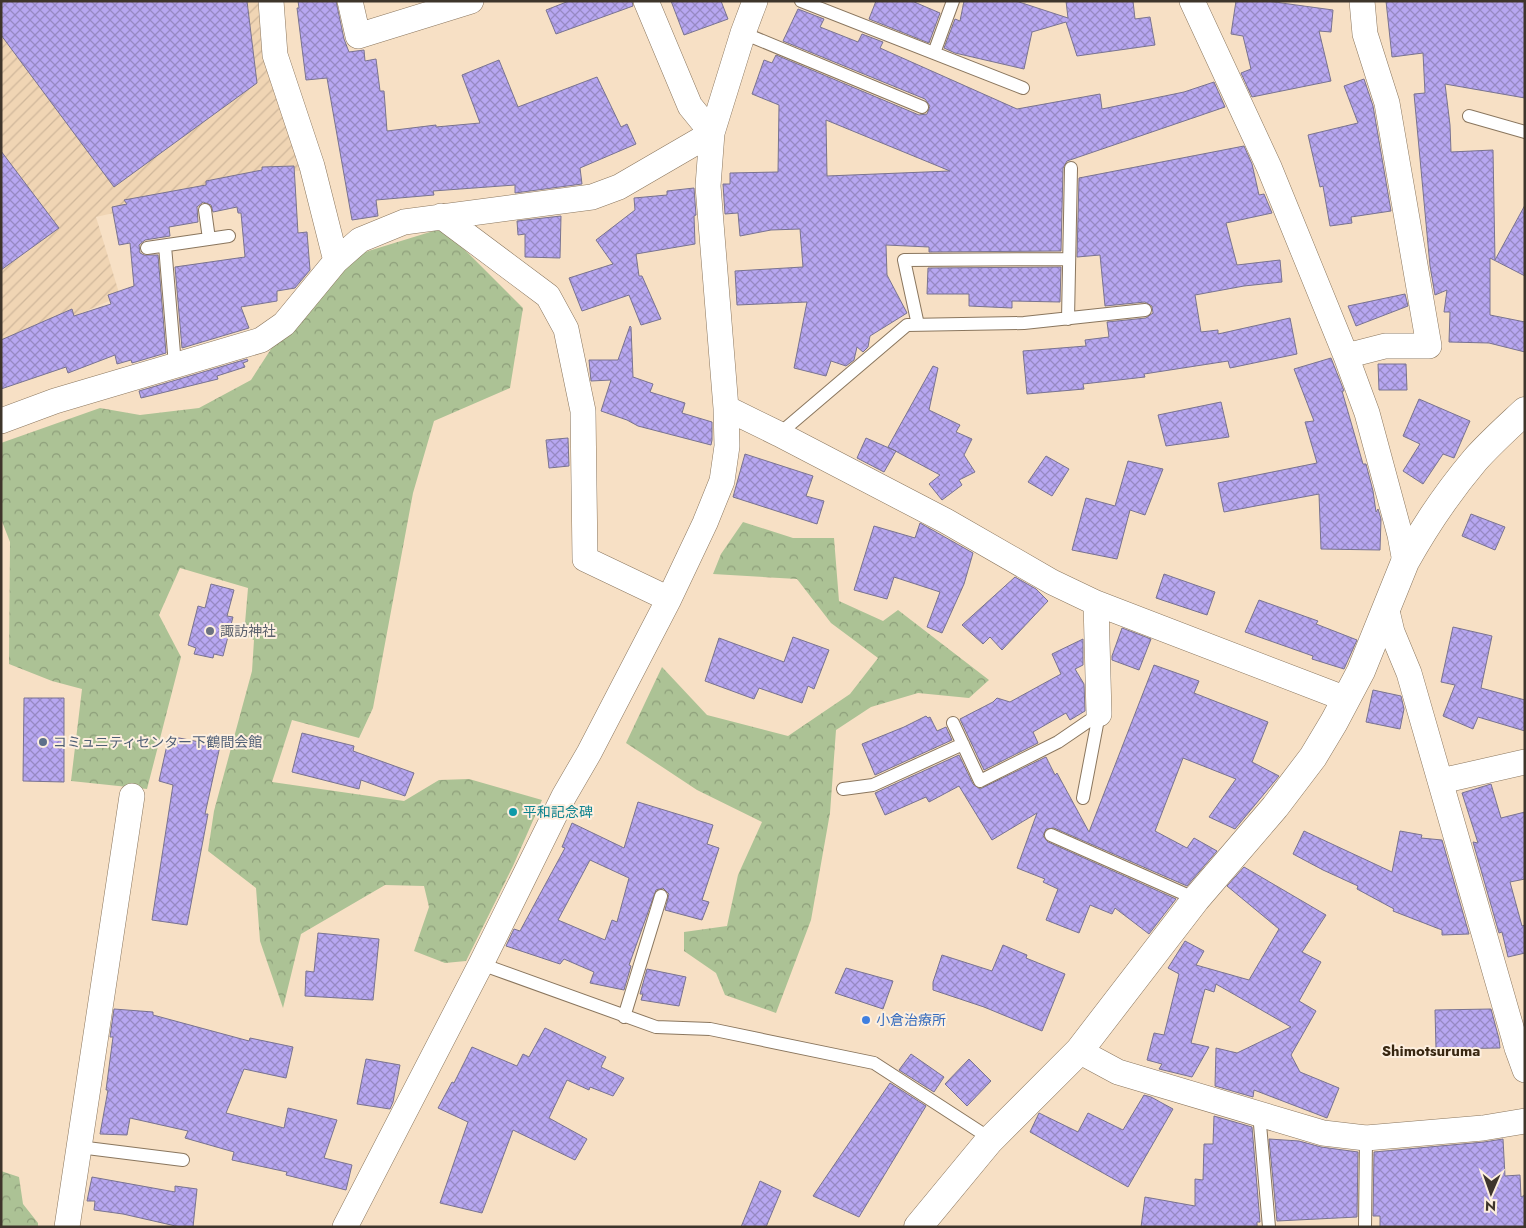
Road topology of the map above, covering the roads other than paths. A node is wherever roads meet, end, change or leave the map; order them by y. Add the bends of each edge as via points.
1 (271, 1) edge
2 (350, 1) edge
3 (471, 1) edge
4 (646, 1) edge
5 (755, 1) edge
6 (801, 1) edge
7 (953, 1) edge
8 (1192, 1) edge
9 (1362, 1) edge
10 (743, 33) junction
11 (934, 53) junction
12 (1023, 88) dead end
13 (922, 107) dead end
14 (1469, 116) dead end
15 (1525, 132) edge
16 (712, 133) junction
17 (1070, 168) dead end
18 (205, 210) dead end
19 (441, 216) junction
20 (229, 236) dead end
21 (209, 239) junction
22 (165, 246) junction
23 (147, 248) dead end
24 (1069, 259) junction
25 (336, 261) junction
26 (1145, 310) dead end
27 (1068, 319) junction
28 (918, 325) junction
29 (1346, 356) junction
30 (175, 365) junction
31 (726, 408) junction
32 (1525, 411) edge
33 (1, 421) edge
34 (779, 434) junction
35 (1405, 562) junction
36 (669, 599) junction
37 (1096, 602) junction
38 (1386, 611) junction
39 (1346, 699) junction
40 (1099, 714) junction
41 (953, 723) dead end
42 (963, 744) junction
43 (1525, 762) edge
44 (1441, 781) junction
45 (843, 789) dead end
46 (132, 796) dead end
47 (1083, 798) dead end
48 (1051, 835) dead end
49 (661, 896) dead end
50 (1196, 900) junction
51 (481, 964) junction
52 (624, 1017) junction
53 (1078, 1050) junction
54 (1525, 1070) edge
55 (1259, 1113) junction
56 (1525, 1121) edge
57 (1366, 1138) junction
58 (990, 1139) junction
59 (79, 1147) junction
60 (183, 1160) dead end
61 (67, 1227) edge
62 (346, 1227) edge
63 (918, 1227) edge
64 (1269, 1227) edge
65 (1365, 1227) edge

1 - 25 street via 275,54 312,166
2 - 3 street via 358,36
4 - 16 street via 690,106
5 - 10 street
6 - 11 lane
7 - 11 lane
8 - 29 street via 1269,167
9 - 29 street via 1365,34 1387,103 1429,346 1385,346
10 - 13 lane
10 - 16 street
11 - 12 lane
14 - 15 lane
16 - 19 street via 620,186 592,198
16 - 31 street via 708,186
17 - 24 lane
18 - 21 lane
19 - 25 street via 404,222 369,236
19 - 36 street via 548,296 566,329 582,411 585,559
20 - 21 lane
21 - 22 lane
22 - 23 lane
22 - 30 lane
24 - 27 lane
24 - 28 lane via 904,260
25 - 30 street via 284,324 261,340
26 - 27 lane
27 - 28 lane
28 - 34 lane via 907,325
29 - 35 street via 1367,413
30 - 33 street
31 - 34 street
31 - 36 street via 727,446 722,481
32 - 35 street via 1476,459 1432,517
34 - 37 street via 1052,582
35 - 38 street
36 - 51 street via 564,796
37 - 39 street
37 - 40 street
38 - 39 street
38 - 44 street via 1409,673
39 - 50 street via 1314,757
40 - 42 lane via 1058,742 980,781
40 - 47 lane
41 - 42 lane
42 - 45 lane via 873,785
43 - 44 street
44 - 54 street
46 - 59 street
48 - 50 lane
49 - 52 lane
50 - 53 street
51 - 52 lane
51 - 62 street
52 - 58 lane via 656,1027 710,1029 874,1063
53 - 55 street via 1118,1072
53 - 58 street
55 - 57 street via 1323,1133
55 - 64 lane
56 - 57 street
57 - 65 lane
58 - 63 street
59 - 60 lane
59 - 61 street

